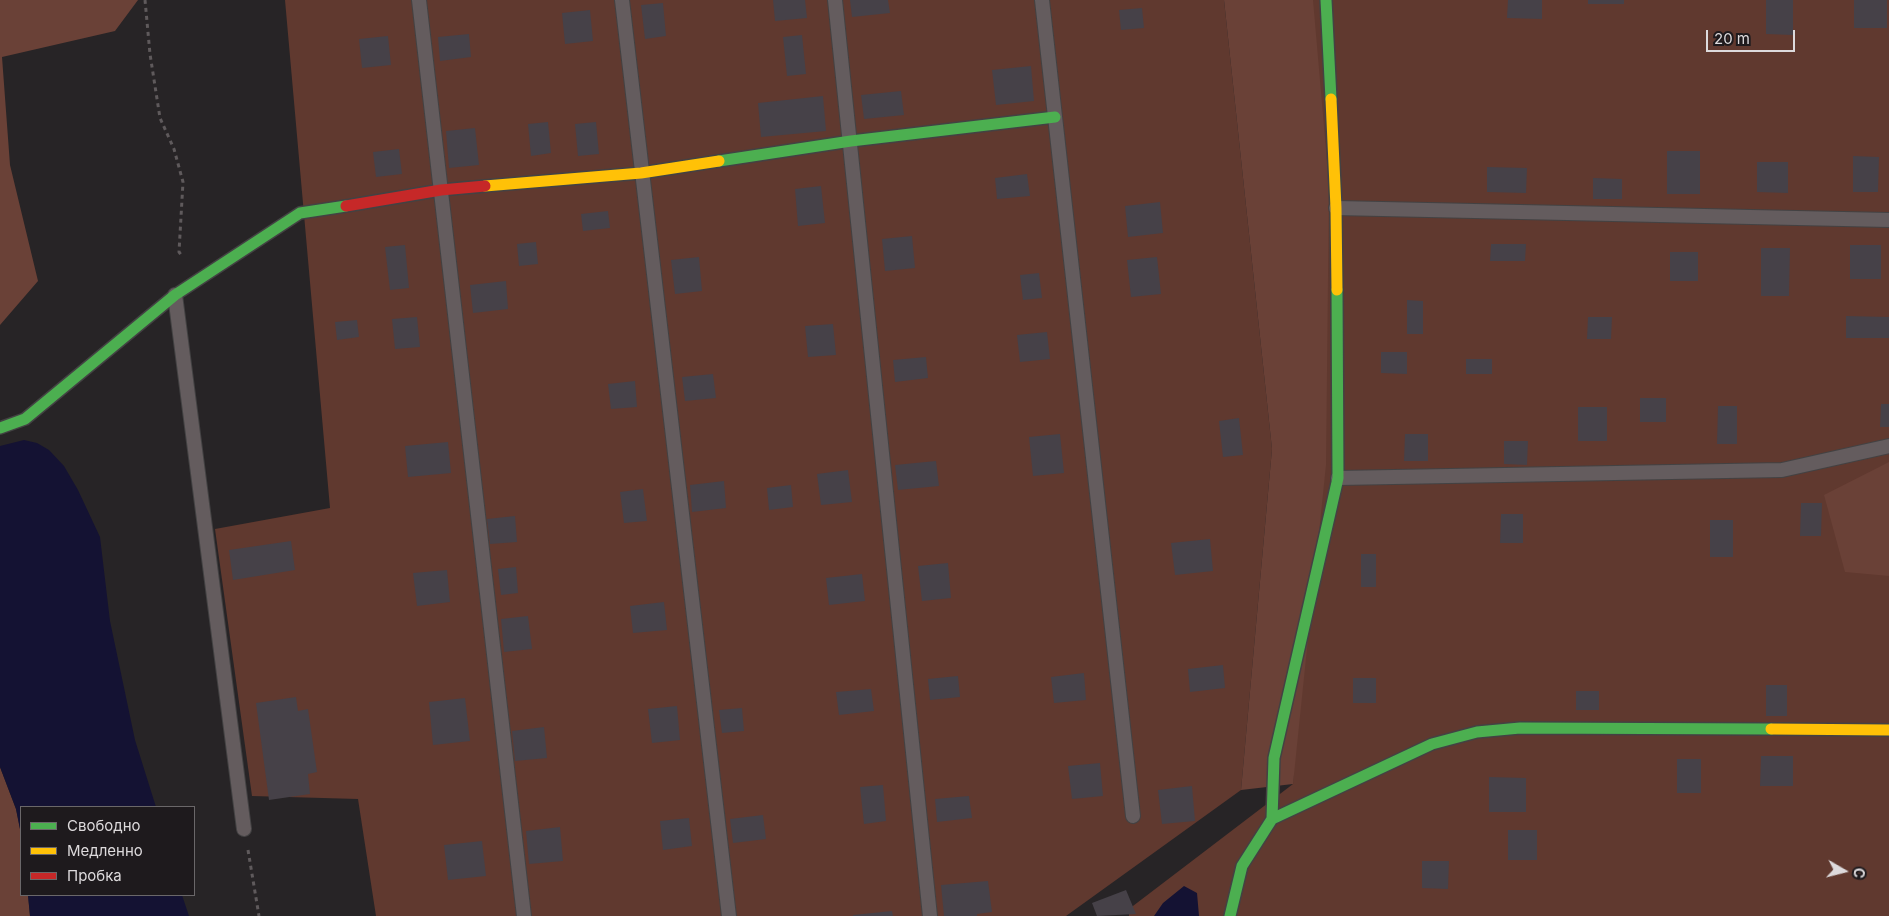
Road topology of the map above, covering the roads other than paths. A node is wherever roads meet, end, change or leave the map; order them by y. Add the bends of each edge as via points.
1 (418, 0) edge
2 (622, 0) edge
3 (835, 0) edge
4 (1042, 0) edge
5 (1326, 0) edge
6 (1055, 117) junction
7 (851, 141) junction
8 (641, 173) junction
9 (441, 190) junction
10 (1336, 208) junction
11 (1889, 220) edge
12 (175, 295) junction
13 (0, 428) edge
14 (1889, 446) edge
15 (1338, 478) junction
16 (1889, 730) edge
17 (1133, 816) dead end
18 (1272, 819) junction
19 (244, 829) road end
20 (524, 916) edge
21 (728, 916) edge
22 (930, 916) edge
23 (1230, 916) edge

1 - 9 lane
2 - 8 lane
3 - 7 lane
4 - 6 lane
5 - 10 street
6 - 7 street
6 - 17 lane
7 - 8 street
7 - 22 lane
8 - 9 street
8 - 21 lane
9 - 12 street via 300,213
9 - 20 lane
10 - 11 lane
10 - 15 street
12 - 13 street via 26,419
12 - 19 lane
14 - 15 lane via 1782,470
15 - 18 street via 1274,758
16 - 18 street via 1520,728 1477,732 1432,744
18 - 23 street via 1242,866

